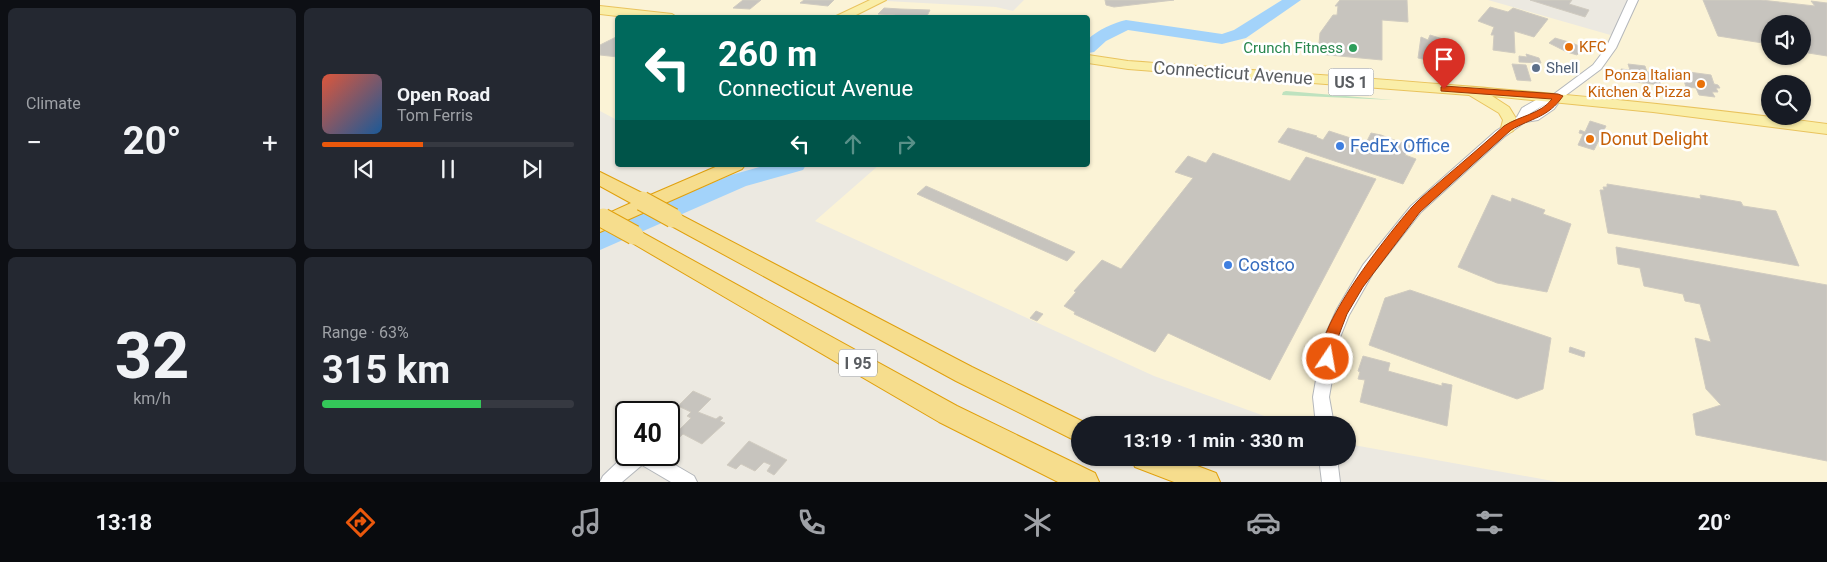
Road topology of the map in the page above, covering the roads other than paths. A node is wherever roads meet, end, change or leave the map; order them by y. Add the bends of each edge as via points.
1 (880, 0) edge
2 (1633, 0) edge
3 (600, 10) edge
4 (645, 15) edge
5 (845, 15) edge
6 (1090, 60) edge
7 (1472, 90) junction
8 (1558, 96) junction
9 (1508, 128) junction
10 (1827, 130) edge
11 (731, 167) edge
12 (600, 178) edge
13 (601, 220) edge
14 (1324, 416) edge
15 (1071, 427) edge
16 (1165, 466) edge
17 (1329, 466) edge
18 (609, 482) edge
19 (688, 482) edge
20 (1086, 482) edge
21 (1207, 482) edge
22 (1331, 482) edge

1 - 5 main road
2 - 8 street via 1611,48 1597,67
3 - 4 main road
6 - 7 main road, Connecticut Avenue / US 1
7 - 8 main road, Connecticut Avenue / US 1
7 - 9 main road via 1504,110 1510,120
8 - 9 street via 1553,104 1534,118 1522,119
8 - 10 main road, Connecticut Avenue / US 1
9 - 14 street via 1416,209 1358,284 1330,340 1321,397
11 - 13 highway
12 - 15 highway, I 95, bridge via 964,374
13 - 20 highway, I 95, bridge via 634,235 948,414
16 - 21 highway
17 - 22 street
18 - 19 street via 630,461 643,456

